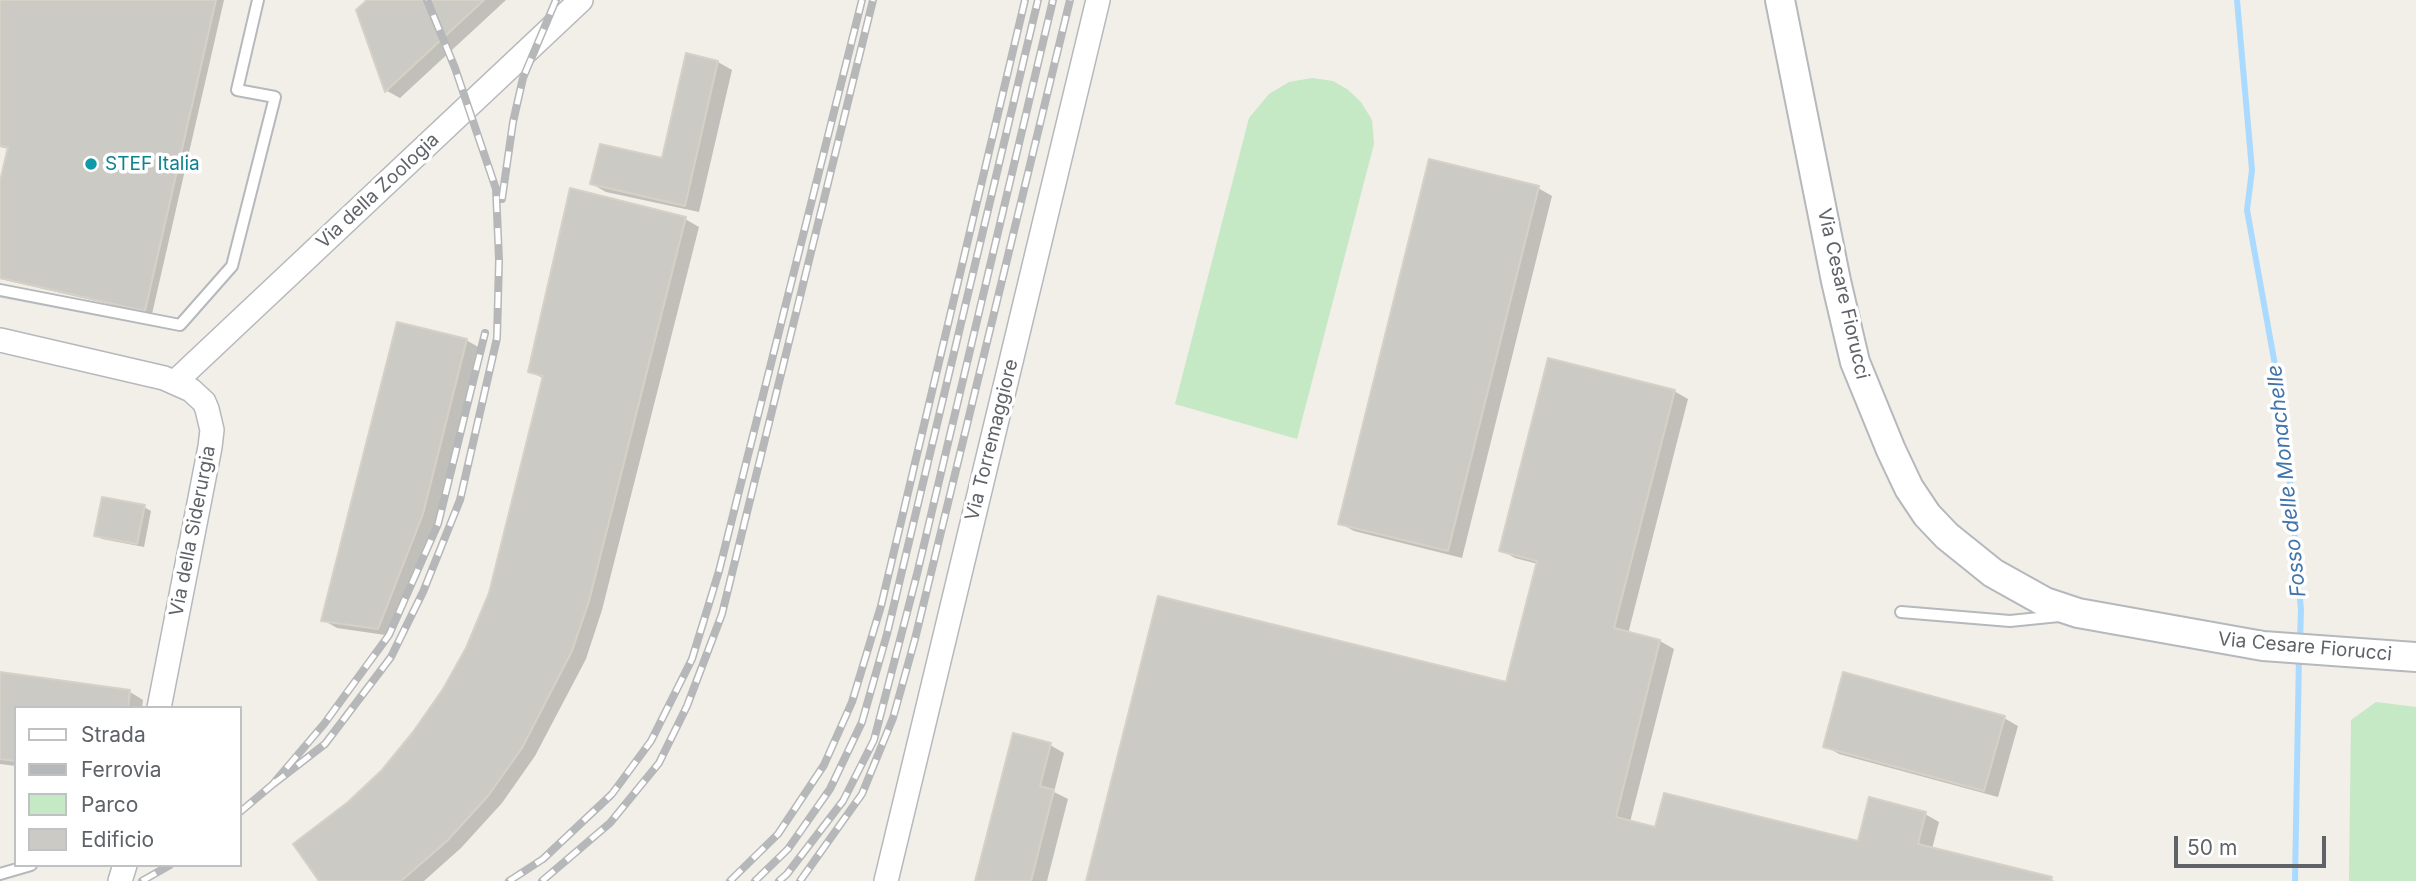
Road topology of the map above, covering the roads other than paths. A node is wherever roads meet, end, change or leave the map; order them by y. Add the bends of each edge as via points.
1 (258, 0) edge
2 (581, 0) edge
3 (1098, 0) edge
4 (1780, 0) edge
5 (0, 290) edge
6 (0, 340) edge
7 (175, 382) junction
8 (1901, 612) dead end
9 (2082, 614) junction
10 (2416, 657) edge
11 (159, 706) edge
12 (24, 867) edge
13 (0, 874) edge
14 (886, 881) edge

1 - 5 lane via 237,90 275,97 232,266 180,325
2 - 7 street, Via della Zoologia
3 - 14 street, Via Torremaggiore
4 - 9 street, Via Cesare Fiorucci via 1856,362 1905,479 1927,515 1985,567 2017,589
6 - 7 street, Via della Siderurgia
7 - 11 street, Via della Siderurgia via 204,402 212,430
8 - 9 lane via 2010,621
9 - 10 street, Via Cesare Fiorucci via 2263,646
12 - 13 lane

